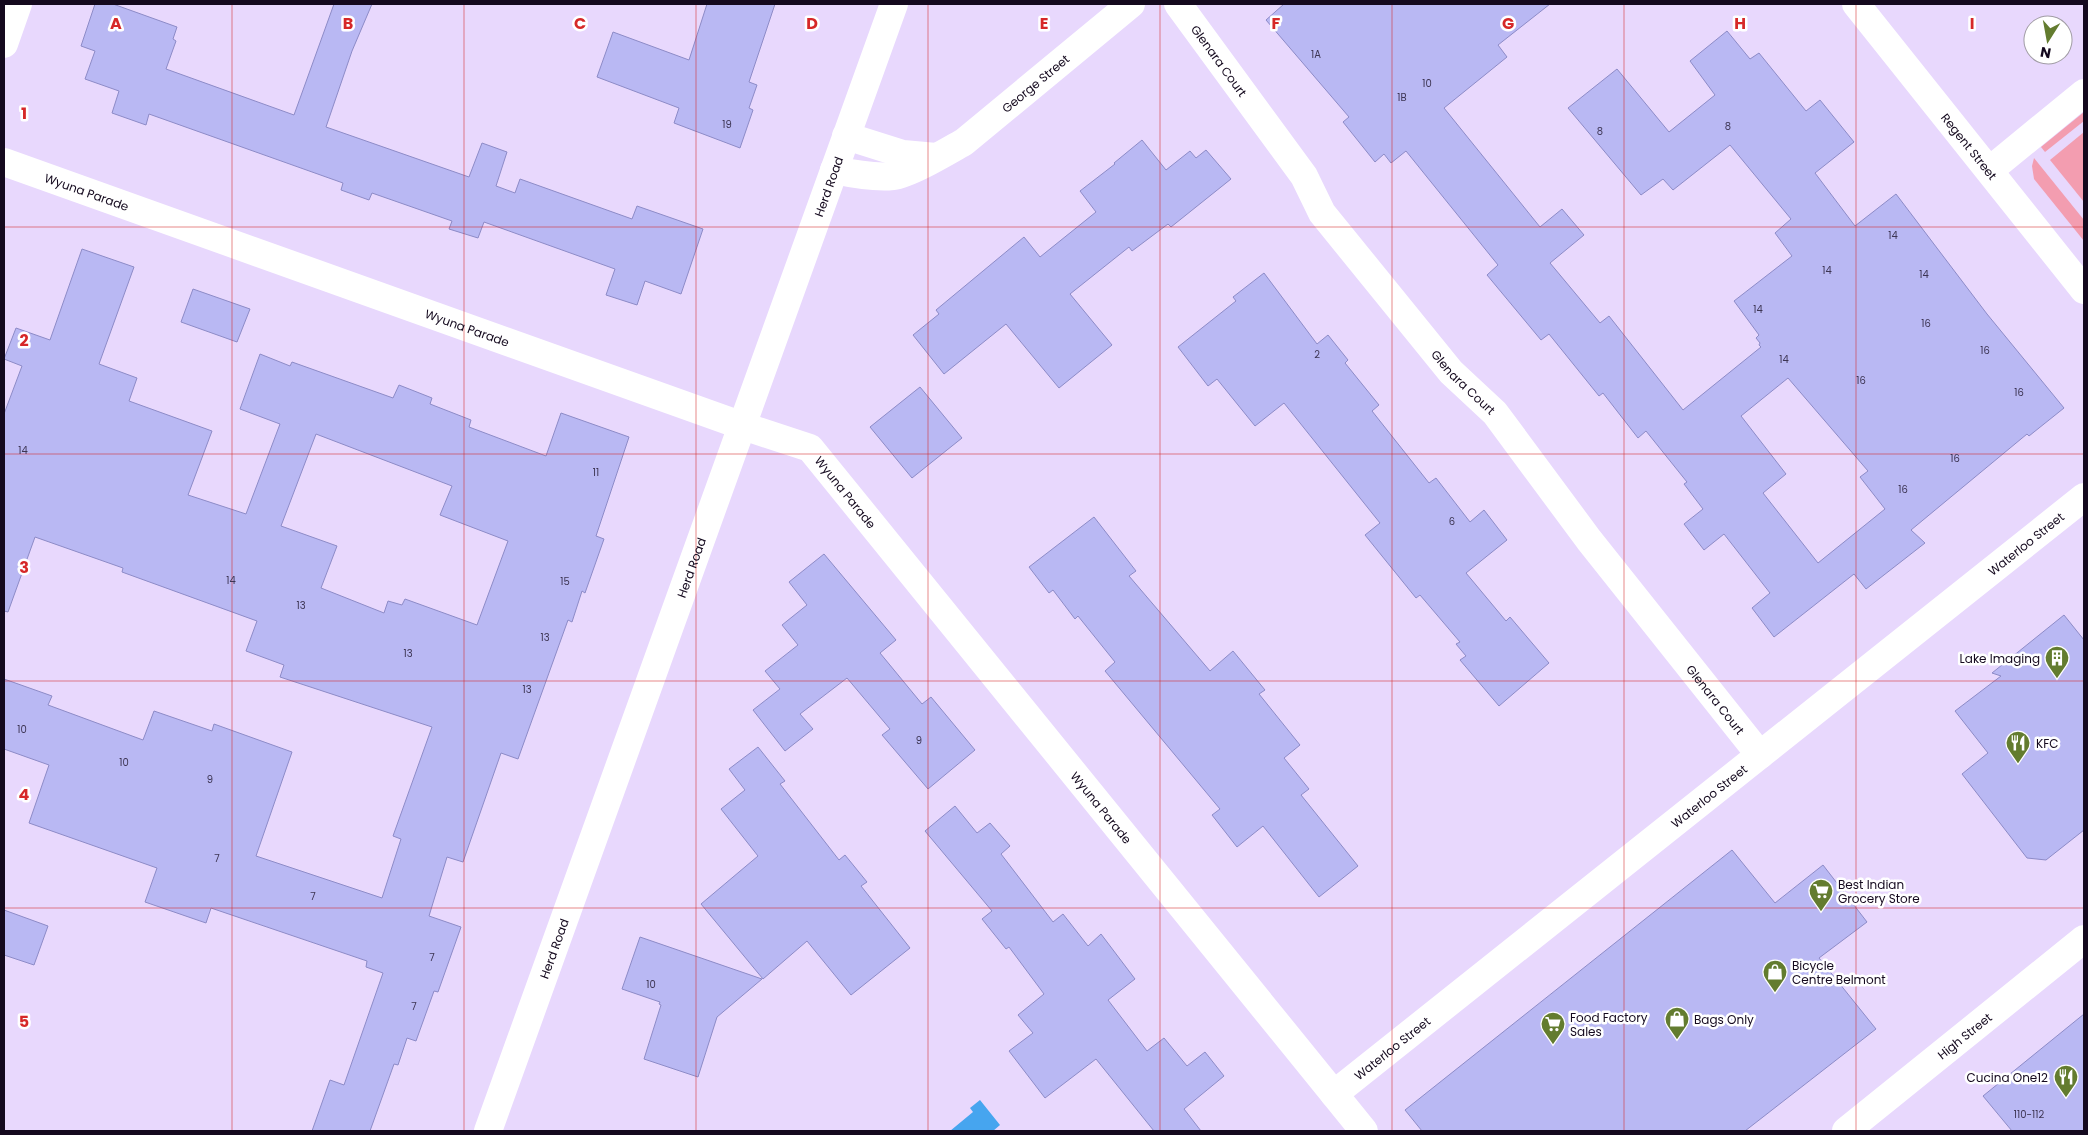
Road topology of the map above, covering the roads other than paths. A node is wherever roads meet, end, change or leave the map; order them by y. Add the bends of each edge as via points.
1 (18, 4) edge
2 (894, 4) edge
3 (1131, 4) edge
4 (1178, 4) edge
5 (1856, 4) edge
6 (4, 44) edge
7 (2084, 93) edge
8 (846, 136) junction
9 (937, 157) junction
10 (4, 162) edge
11 (834, 170) junction
12 (1990, 170) junction
13 (2084, 290) edge
14 (743, 426) junction
15 (2084, 497) edge
16 (1760, 754) junction
17 (2084, 939) edge
18 (1334, 1094) junction
19 (488, 1131) edge
20 (1364, 1131) edge
21 (1846, 1131) edge

1 - 6 street
2 - 8 street, Herd Road
3 - 9 street, George Street via 964,142
4 - 16 street, Glenara Court via 1304,176 1322,213 1451,372 1495,413 1589,540
5 - 12 street, Regent Street
7 - 12 street
8 - 9 street via 903,154
8 - 11 street, Herd Road
9 - 11 street, George Street via 894,176
10 - 14 street, Wyuna Parade
11 - 14 street, Herd Road
12 - 13 street, Regent Street
14 - 18 street, Wyuna Parade via 810,448
14 - 19 street, Herd Road
15 - 16 street, Waterloo Street
16 - 18 street, Waterloo Street
17 - 21 street, High Street
18 - 20 street, Wyuna Parade

